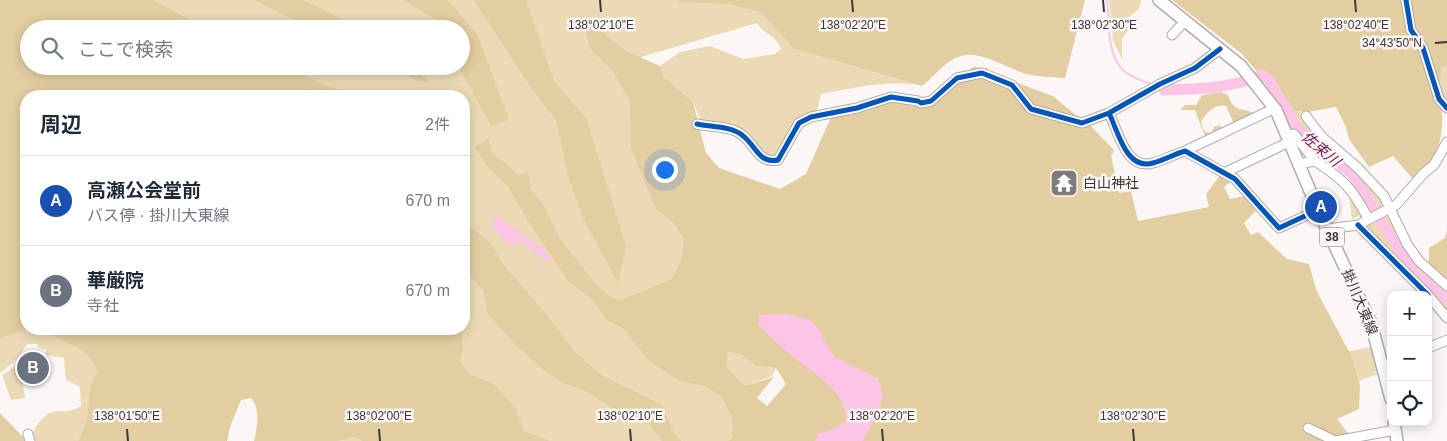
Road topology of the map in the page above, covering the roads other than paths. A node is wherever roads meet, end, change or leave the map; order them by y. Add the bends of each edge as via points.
1 (1159, 0) edge
2 (1406, 0) edge
3 (1185, 21) junction
4 (1172, 35) dead end
5 (1220, 49) junction
6 (1274, 108) junction
7 (1447, 108) edge
8 (1109, 113) junction
9 (1306, 116) dead end
10 (697, 124) dead end
11 (1287, 139) junction
12 (1447, 142) edge
13 (1186, 150) junction
14 (1316, 161) junction
15 (1298, 164) junction
16 (1226, 172) junction
17 (1389, 208) junction
18 (1318, 210) junction
19 (1370, 217) junction
20 (1358, 225) junction
21 (1328, 229) junction
22 (1447, 286) edge
23 (1424, 291) edge
24 (1432, 300) edge
25 (1447, 318) edge
26 (1447, 340) edge
27 (1432, 346) edge
28 (1387, 364) edge
29 (1308, 428) dead end
30 (1396, 431) edge
31 (1335, 441) edge

1 - 3 main road, 掛川大東線 / 38
2 - 7 street via 1411,30 1423,48 1439,99
3 - 4 street
3 - 5 main road, 掛川大東線 / 38
5 - 6 main road, 掛川大東線 / 38 via 1252,78
5 - 8 street via 1195,68
6 - 11 main road, 掛川大東線 / 38
6 - 13 street
8 - 10 street via 1082,123 1031,109 1012,85 982,73 957,78 931,101 920,103 891,97 811,117 799,123 778,160 773,161 764,159 742,135 717,126
8 - 13 street via 1123,145 1137,163 1153,164
9 - 17 street via 1322,137 1384,196
11 - 14 street via 1294,134
11 - 15 main road, 掛川大東線 / 38
11 - 16 street
12 - 17 street via 1434,165 1396,205
13 - 16 street
14 - 15 street
14 - 19 street via 1346,183
15 - 18 main road, 掛川大東線 / 38
16 - 18 street via 1279,228
17 - 19 street
17 - 22 street via 1407,244
18 - 21 main road, 掛川大東線 / 38
19 - 20 street
20 - 21 street
20 - 23 street
21 - 28 main road, 掛川大東線 / 38
24 - 25 street
26 - 27 street
29 - 31 street
30 - 31 street

